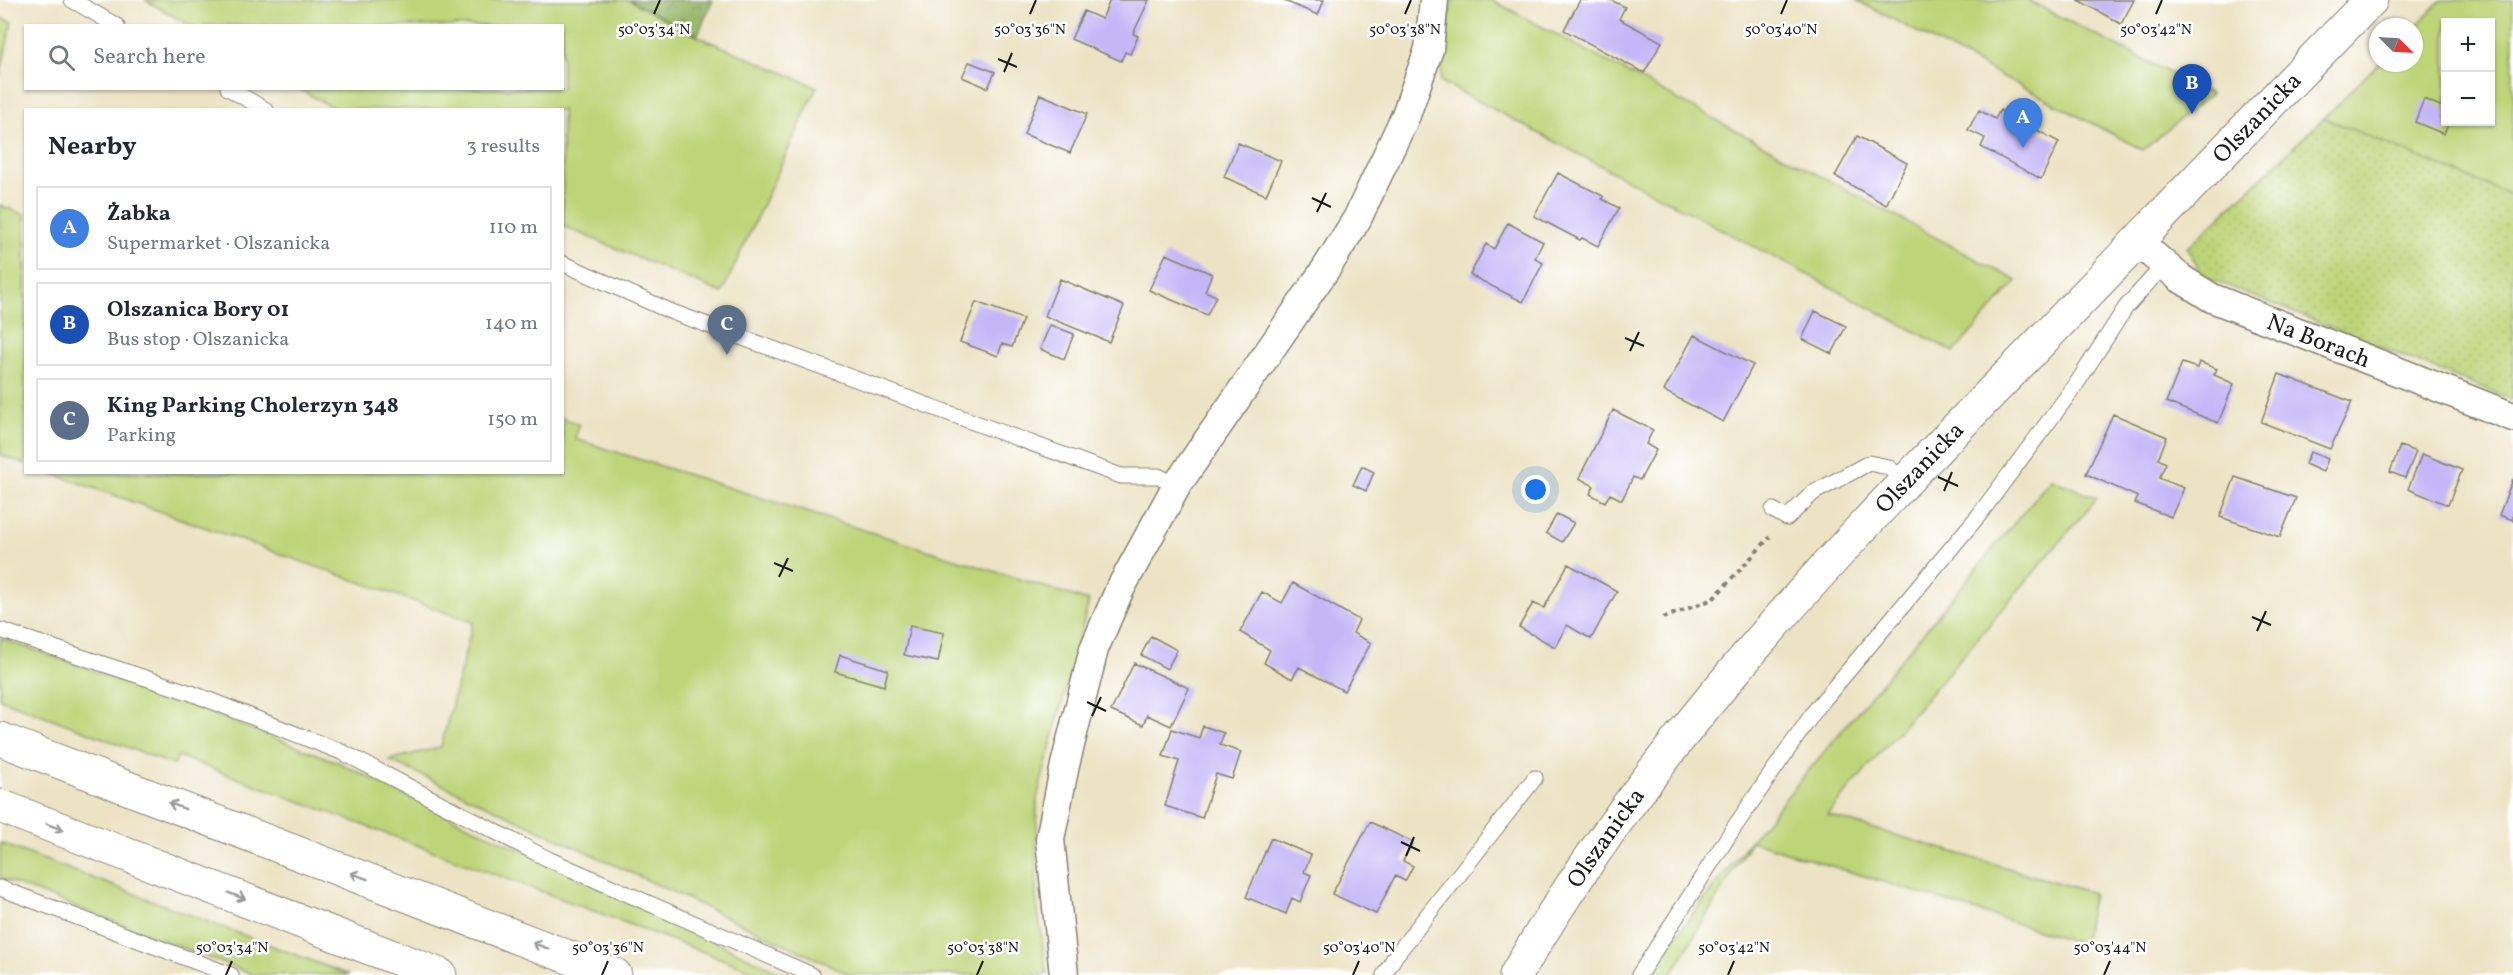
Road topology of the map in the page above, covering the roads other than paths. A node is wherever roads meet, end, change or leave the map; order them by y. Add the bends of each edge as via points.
1 (72, 0) edge
2 (1434, 0) edge
3 (2371, 0) edge
4 (114, 24) edge
5 (231, 90) edge
6 (263, 108) edge
7 (2138, 242) junction
8 (564, 264) edge
9 (2164, 265) junction
10 (2513, 417) edge
11 (1905, 481) junction
12 (1177, 485) junction
13 (1773, 510) dead end
14 (0, 630) edge
15 (0, 739) edge
16 (1535, 778) dead end
17 (0, 806) edge
18 (0, 888) edge
19 (231, 975) edge
20 (440, 975) edge
21 (615, 975) edge
22 (812, 975) edge
23 (1064, 975) edge
24 (1384, 975) edge
25 (1516, 975) edge
26 (1639, 975) edge

1 - 4 lane
2 - 12 street via 1429,49 1406,116 1357,219
3 - 7 main road, Olszanicka
5 - 6 lane
7 - 9 street, Na Borach
7 - 11 main road, Olszanicka
8 - 12 lane via 672,312 1121,476 1158,476
9 - 10 street, Na Borach via 2229,306
9 - 26 lane via 2126,307 2075,386 1979,516 1816,709
11 - 13 lane via 1888,467 1869,463 1813,493 1787,518
11 - 25 main road, Olszanicka via 1821,572 1671,750 1564,899
12 - 23 street via 1119,591 1094,649 1065,765 1050,839
14 - 22 lane via 191,693 344,753 548,859
21 -> 15 main road
16 - 24 lane
17 -> 20 main road
18 - 19 lane

